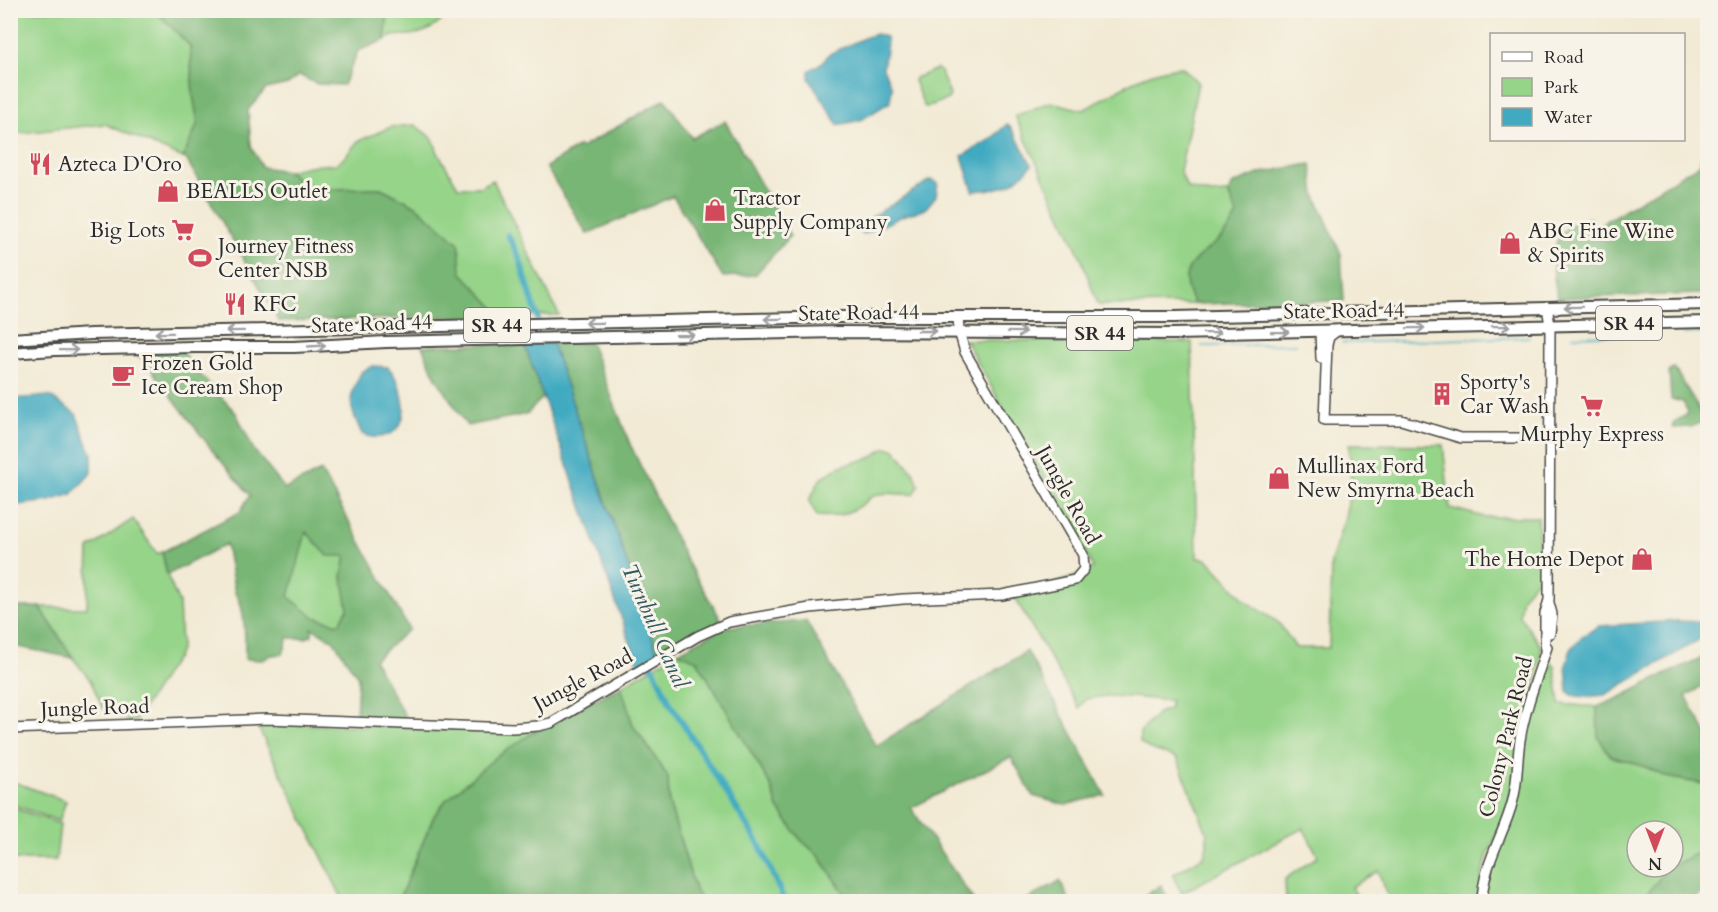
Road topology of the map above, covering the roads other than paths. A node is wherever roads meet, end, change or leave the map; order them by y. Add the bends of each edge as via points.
1 (1707, 304) edge
2 (1547, 308) junction
3 (1438, 310) junction
4 (958, 317) junction
5 (1707, 322) edge
6 (1550, 325) junction
7 (384, 328) junction
8 (1338, 330) junction
9 (958, 331) junction
10 (1320, 331) junction
11 (10, 339) edge
12 (386, 342) junction
13 (10, 353) edge
14 (1325, 393) junction
15 (1550, 438) junction
16 (10, 729) edge
17 (1482, 902) edge

1 -> 2 main road, State Road 44 / SR 44
2 - 3 main road, State Road 44 / SR 44
2 - 6 street, Colony Park Road
3 - 4 main road, State Road 44 / SR 44 via 1174,317
3 - 10 main road via 1408,317 1330,318
4 -> 7 main road, State Road 44 / SR 44
4 - 9 street, Jungle Road
5 - 6 main road, State Road 44 / SR 44
8 -> 6 main road, State Road 44 / SR 44
6 - 15 street, Colony Park Road
7 -> 11 main road, State Road 44 / SR 44
7 - 12 main road
8 - 10 main road, State Road 44 / SR 44
8 - 14 street via 1329,337 1327,345
9 -> 10 main road, State Road 44 / SR 44
12 -> 9 main road, State Road 44 / SR 44
9 - 16 street, Jungle Road via 965,352 1083,555 1084,569 1069,582 1002,595 810,608 729,622 698,636 551,723 538,726 267,719
10 - 14 street
13 -> 12 main road, State Road 44 / SR 44
14 - 15 street via 1324,420 1401,420 1461,438
15 - 17 street, Colony Park Road via 1545,650 1523,724 1513,800 1490,856

